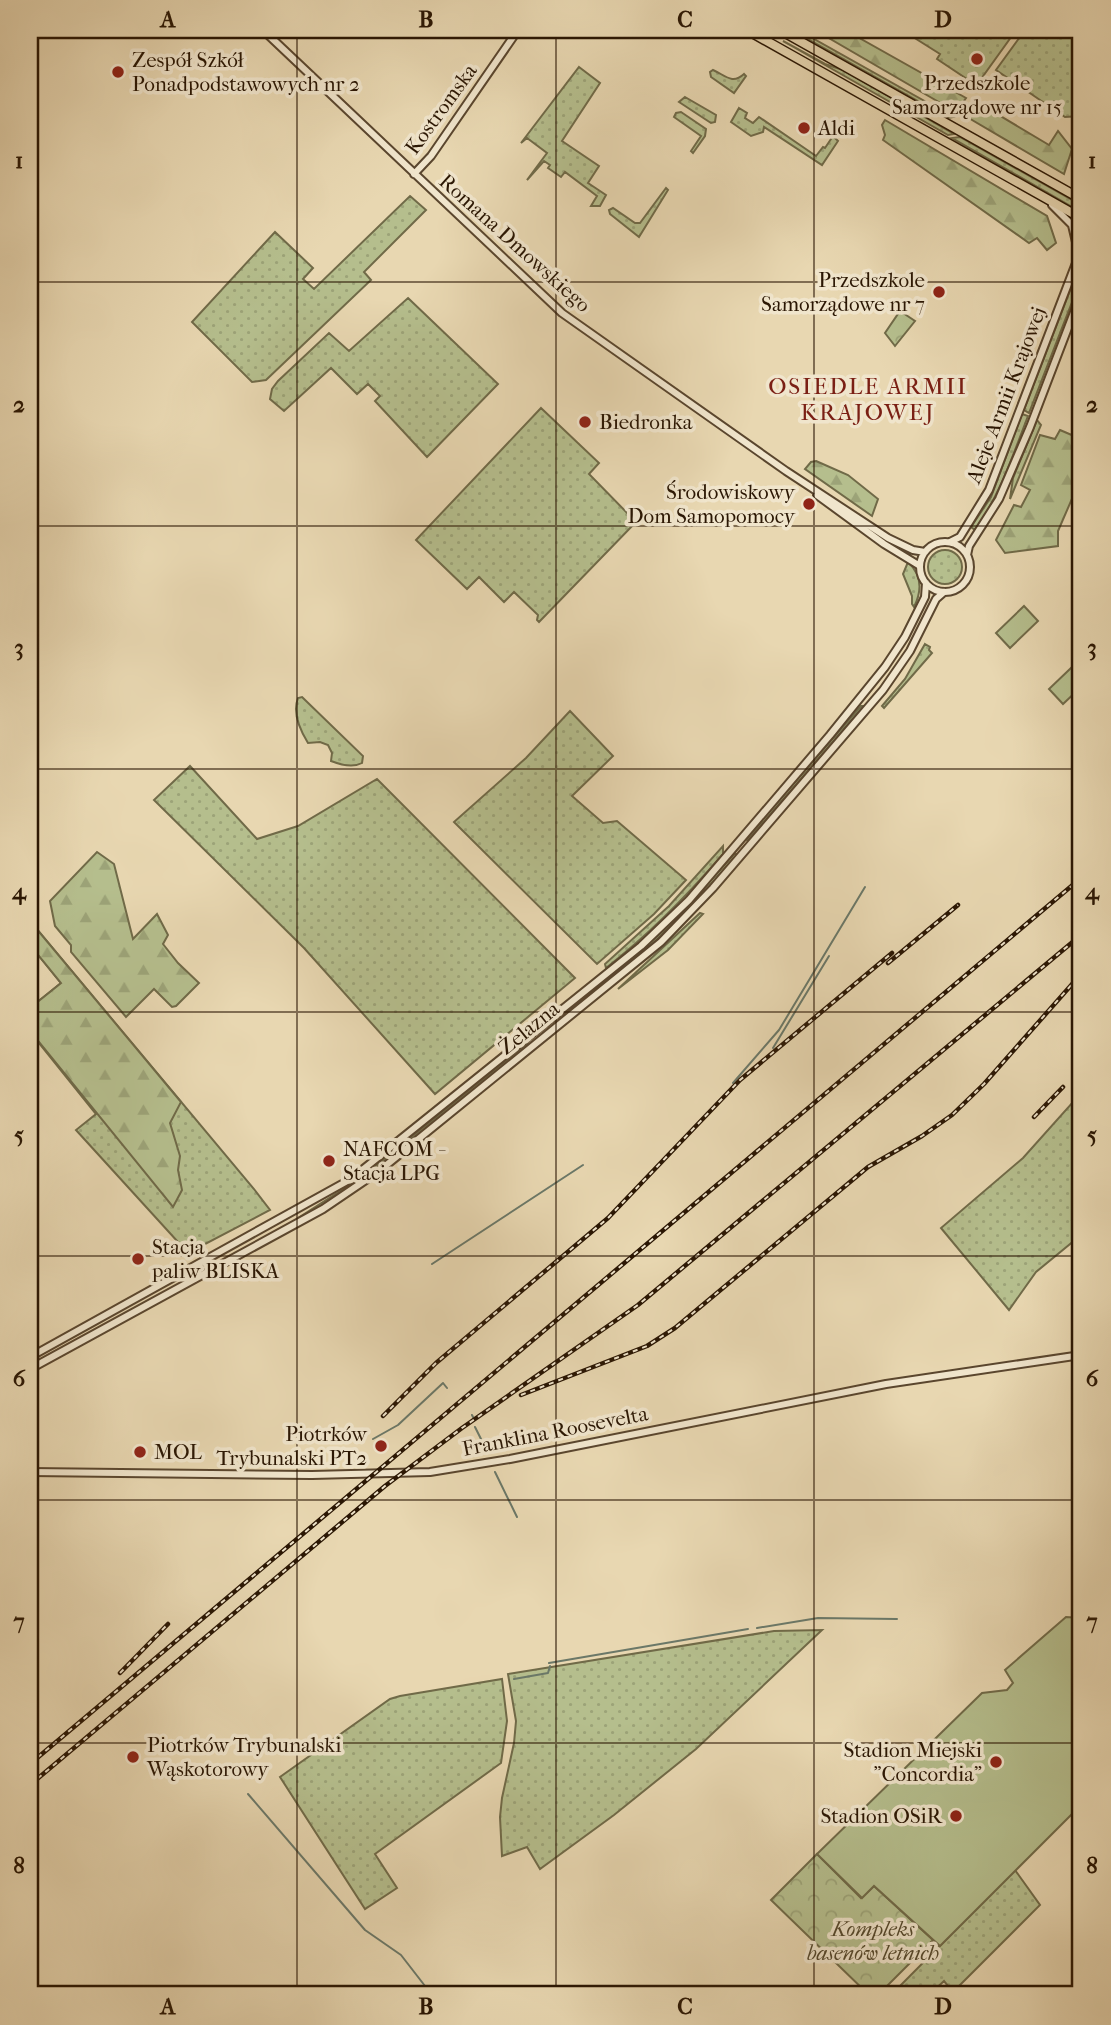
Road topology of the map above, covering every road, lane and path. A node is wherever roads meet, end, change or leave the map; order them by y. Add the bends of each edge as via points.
1 (263, 30) edge
2 (518, 30) edge
3 (747, 30) edge
4 (780, 30) edge
5 (791, 36) junction
6 (773, 44) junction
7 (414, 174) junction
8 (1081, 190) edge
9 (1066, 191) junction
10 (1045, 199) junction
11 (1081, 199) edge
12 (1081, 218) edge
13 (1080, 253) edge
14 (1081, 294) edge
15 (886, 541) junction
16 (950, 542) junction
17 (925, 552) junction
18 (967, 555) junction
19 (920, 566) junction
20 (926, 583) junction
21 (944, 592) junction
22 (1081, 1355) edge
23 (30, 1357) edge
24 (30, 1369) edge
25 (30, 1472) edge

1 - 7 street, Romana Dmowskiego
2 - 7 street, Kostromska
3 - 6 main road
4 - 5 main road
5 - 6 main road via 780,36
5 - 9 main road
6 - 10 main road
7 - 15 street, Romana Dmowskiego via 562,313
8 - 9 main road
9 - 11 main road
10 - 12 main road
10 - 13 street via 1072,225
13 - 16 street, Aleje Armii Krajowej via 989,491 960,537
14 - 18 street, Aleje Armii Krajowej via 999,499
15 - 17 street, Romana Dmowskiego
15 - 19 street, Romana Dmowskiego
16 - 17 street
16 - 18 street
17 - 19 street
18 - 21 street via 966,581 956,590
19 - 20 street
20 - 21 street
20 - 23 street, Żelazna via 925,597 885,667 688,900 641,946 351,1179
21 - 24 street, Żelazna via 899,670 879,695 692,912 640,961 350,1193
22 - 25 street, Franklina Roosevelta via 886,1384 430,1472

